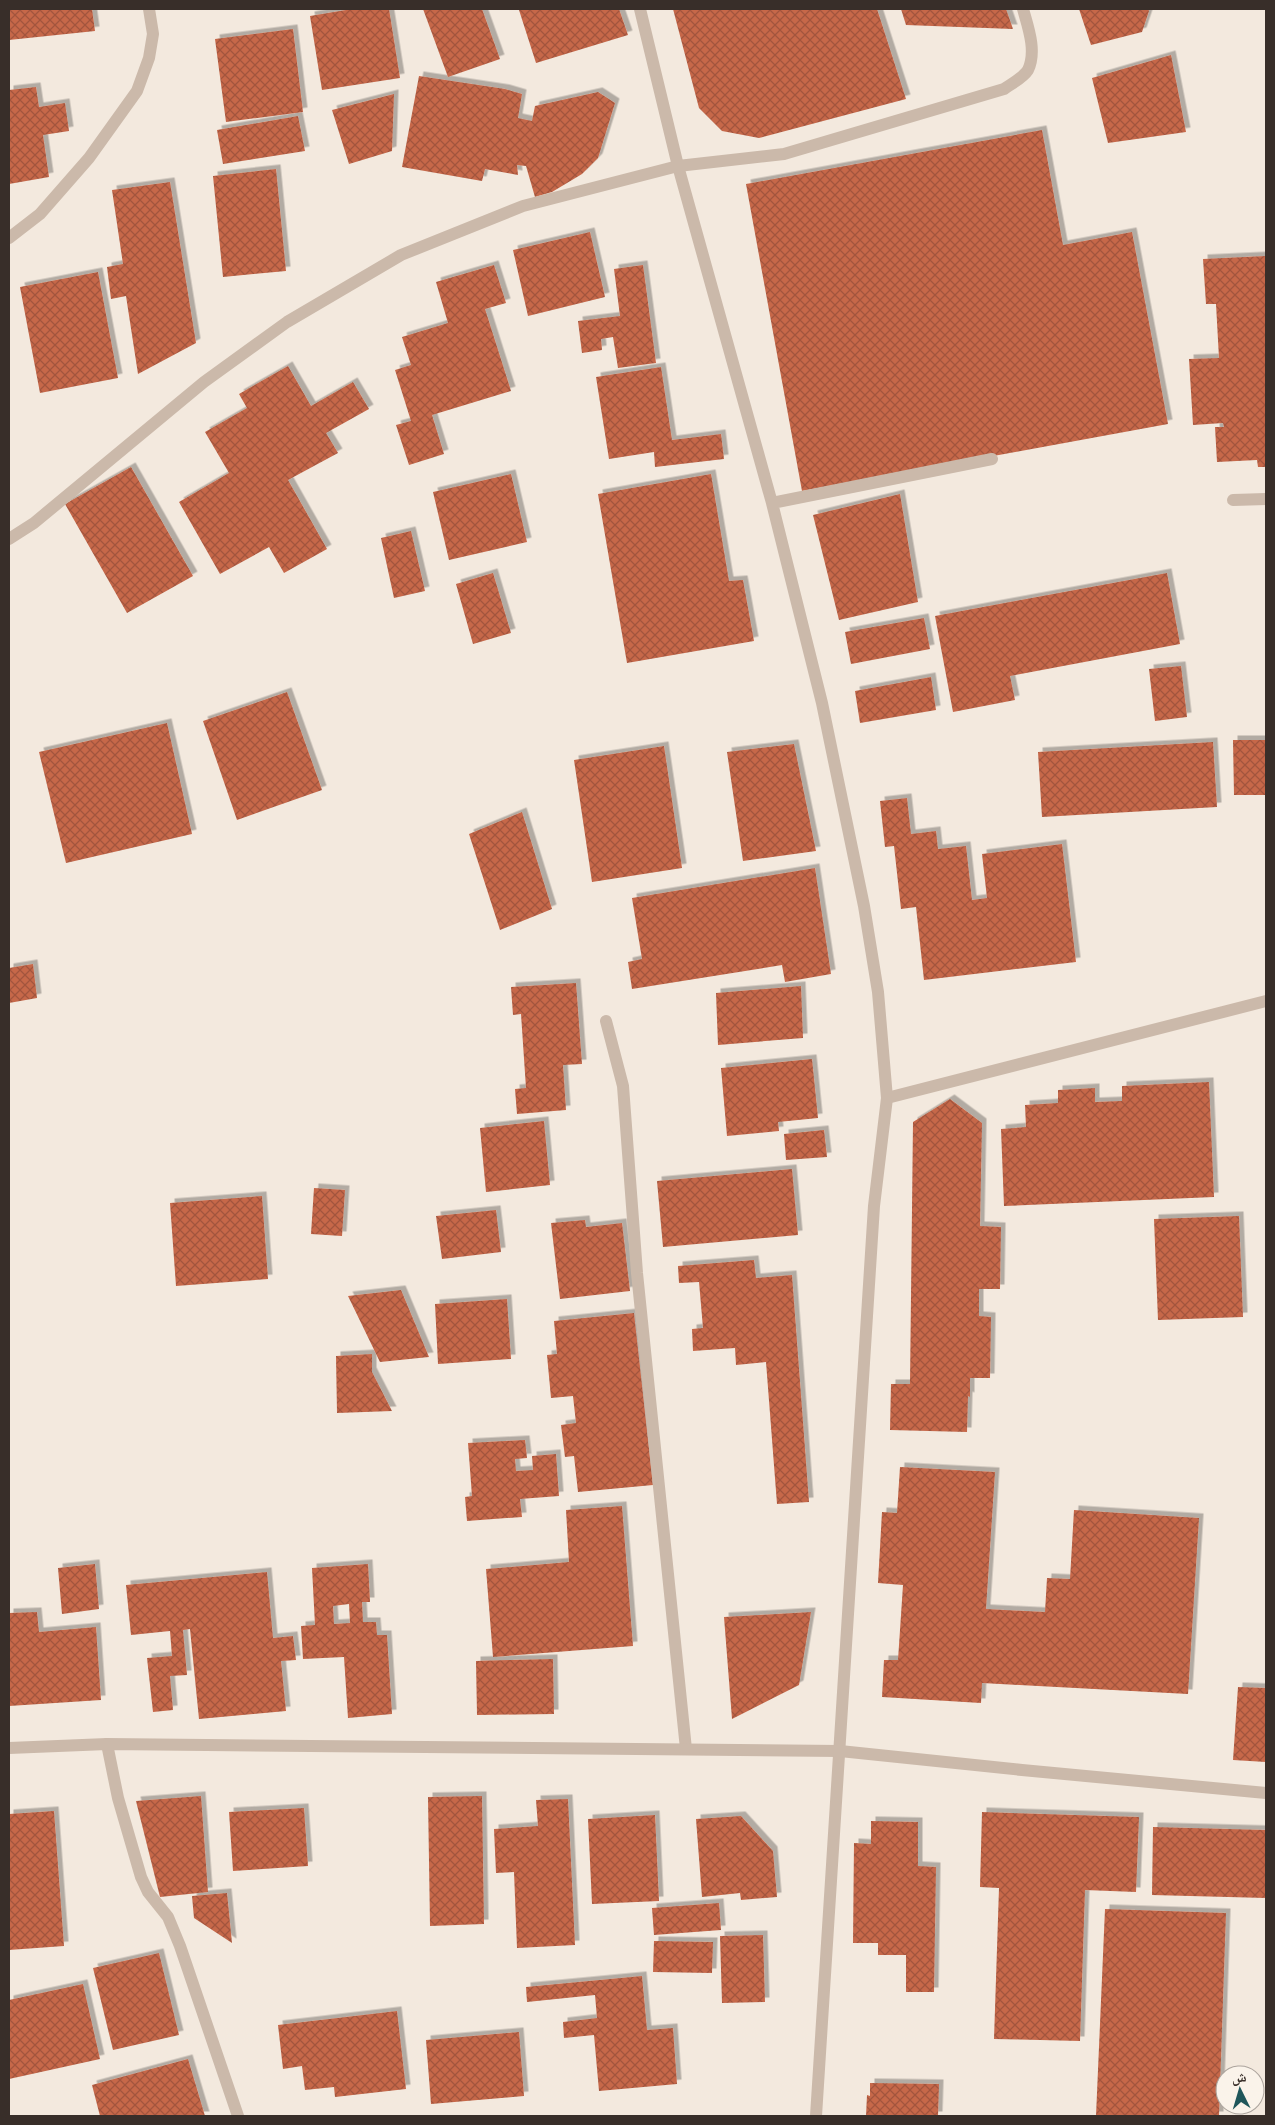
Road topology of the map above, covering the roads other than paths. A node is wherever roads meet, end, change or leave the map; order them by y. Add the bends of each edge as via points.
1 (149, 9) edge
2 (640, 9) edge
3 (1023, 9) edge
4 (678, 166) junction
5 (9, 238) edge
6 (992, 459) dead end
7 (1266, 499) edge
8 (1233, 500) dead end
9 (772, 503) junction
10 (9, 539) edge
11 (1266, 1001) edge
12 (606, 1021) dead end
13 (887, 1098) junction
14 (107, 1744) junction
15 (9, 1748) edge
16 (686, 1749) junction
17 (840, 1751) junction
18 (1266, 1793) edge
19 (238, 2116) edge
20 (816, 2116) edge

1 - 5 street via 153,34 149,58 137,91 89,158 40,214
2 - 4 street
3 - 4 street via 1031,37 1031,58 1027,71 1004,89 784,154
4 - 9 street
4 - 10 street via 523,206 401,255 287,322 204,382 34,523
6 - 9 street
7 - 8 street
9 - 13 street via 822,703 864,906 878,992
11 - 13 street
12 - 16 street via 623,1086 637,1273
13 - 17 street via 874,1206
14 - 15 street
14 - 16 street
14 - 19 street via 118,1798 141,1877 148,1892 168,1917 180,1946
16 - 17 street
17 - 18 street
17 - 20 street

